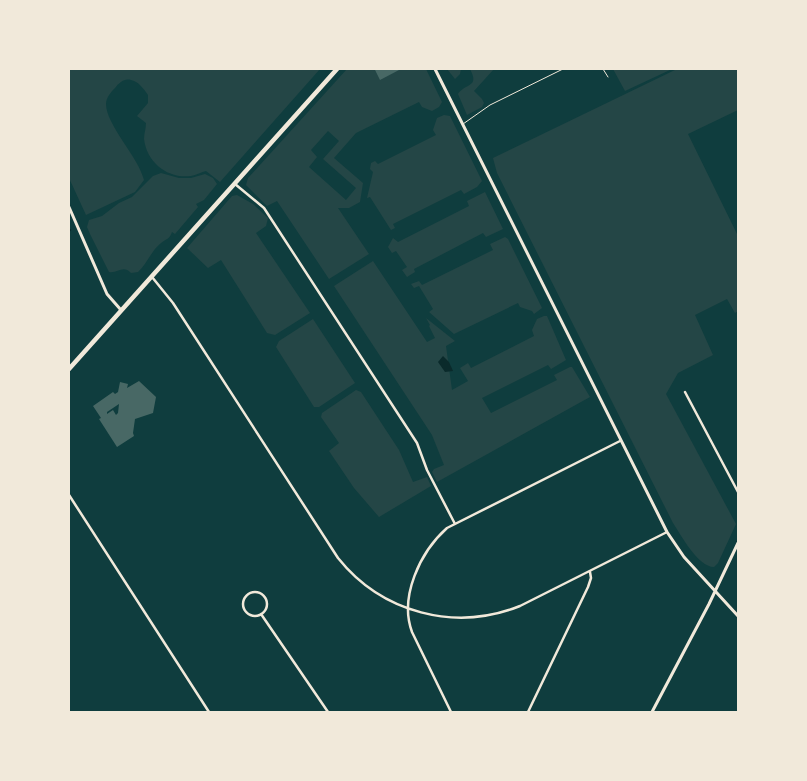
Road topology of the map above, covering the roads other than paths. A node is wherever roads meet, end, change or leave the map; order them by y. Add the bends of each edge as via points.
1 (336, 69) edge
2 (435, 69) edge
3 (563, 69) edge
4 (604, 69) edge
5 (608, 77) dead end
6 (463, 124) junction
7 (234, 183) junction
8 (69, 207) edge
9 (151, 276) junction
10 (121, 310) junction
11 (69, 369) edge
12 (685, 392) dead end
13 (620, 441) junction
14 (738, 492) edge
15 (69, 495) edge
16 (455, 524) junction
17 (667, 532) junction
18 (738, 543) edge
19 (590, 572) junction
20 (715, 592) junction
21 (408, 609) junction
22 (261, 614) junction
23 (738, 616) edge
24 (209, 712) edge
25 (328, 712) edge
26 (451, 712) edge
27 (528, 712) edge
28 (652, 712) edge

1 - 7 main road
2 - 6 street
3 - 6 lane via 490,105
4 - 5 lane
6 - 13 street
7 - 9 main road
7 - 16 street via 264,208 388,396 417,443
8 - 10 street via 107,294
9 - 10 main road
9 - 21 street via 173,303 338,558 367,586
10 - 11 main road
12 - 14 street
13 - 16 street
13 - 17 street
15 - 24 street
16 - 21 street via 438,536 426,552 409,592
17 - 19 street
17 - 20 street
18 - 20 street
19 - 21 street via 500,614 452,617
19 - 27 street via 588,587
20 - 23 street
20 - 28 street
21 - 26 street via 412,632
22 - 22 street via 250,615 244,609 248,594 255,592 265,597 266,608
22 - 25 street

